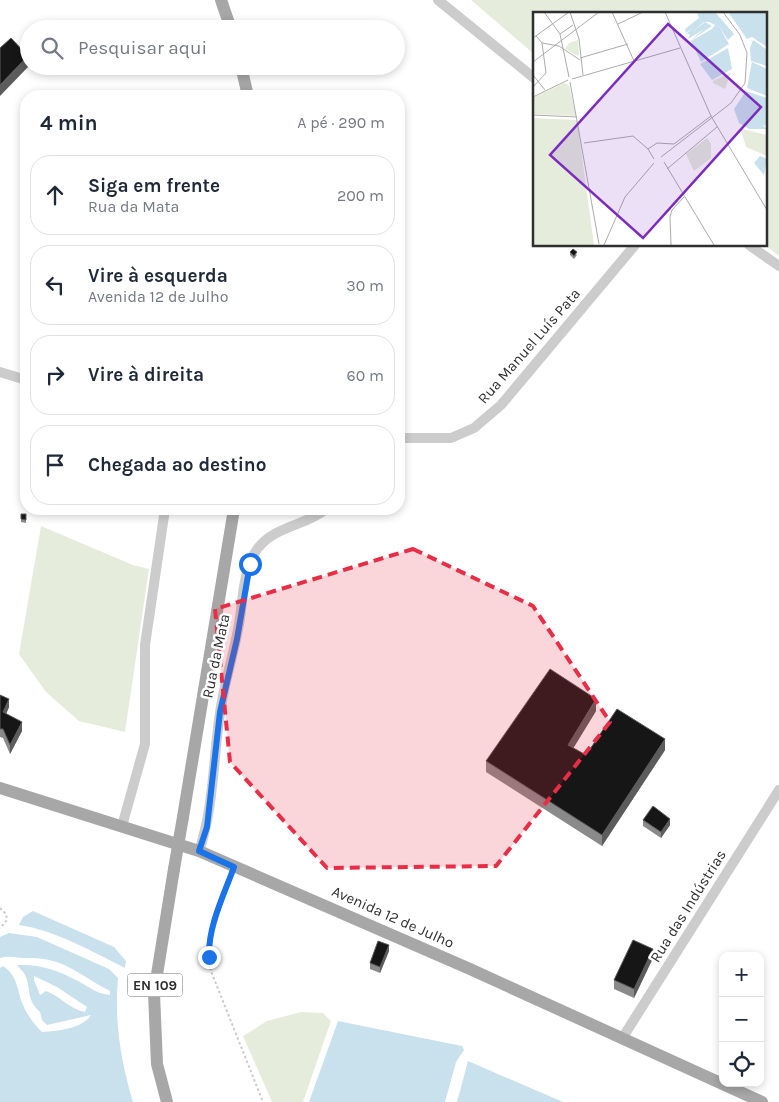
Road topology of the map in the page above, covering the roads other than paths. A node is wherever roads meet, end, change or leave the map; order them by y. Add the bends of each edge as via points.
1 (221, 0) edge
2 (228, 0) edge
3 (438, 0) edge
4 (229, 20) edge
5 (231, 20) edge
6 (243, 75) edge
7 (533, 77) edge
8 (247, 90) edge
9 (634, 246) edge
10 (750, 246) edge
11 (779, 266) edge
12 (0, 372) edge
13 (20, 378) edge
14 (405, 438) edge
15 (164, 515) edge
16 (233, 515) edge
17 (318, 515) edge
18 (0, 788) edge
19 (779, 790) edge
20 (122, 826) junction
21 (199, 851) junction
22 (623, 1037) junction
23 (167, 1102) edge
24 (762, 1102) edge

1 - 4 main road
2 - 5 main road
3 - 7 street
6 - 8 main road
9 - 14 street, Rua Manuel Luís Pata via 501,404 474,428 451,438
10 - 11 street
12 - 13 street
15 - 20 street via 144,645 144,744
16 - 23 main road, EN 109, bridge via 154,993 157,1064
17 - 21 street, Rua da Mata via 273,534 258,548 250,564 220,712 207,827
18 - 20 main road, Avenida 12 de Julho
19 - 22 street, Rua das Indústrias
20 - 21 main road, Avenida 12 de Julho
21 - 22 main road, Avenida 12 de Julho
22 - 24 main road, Avenida 12 de Julho

